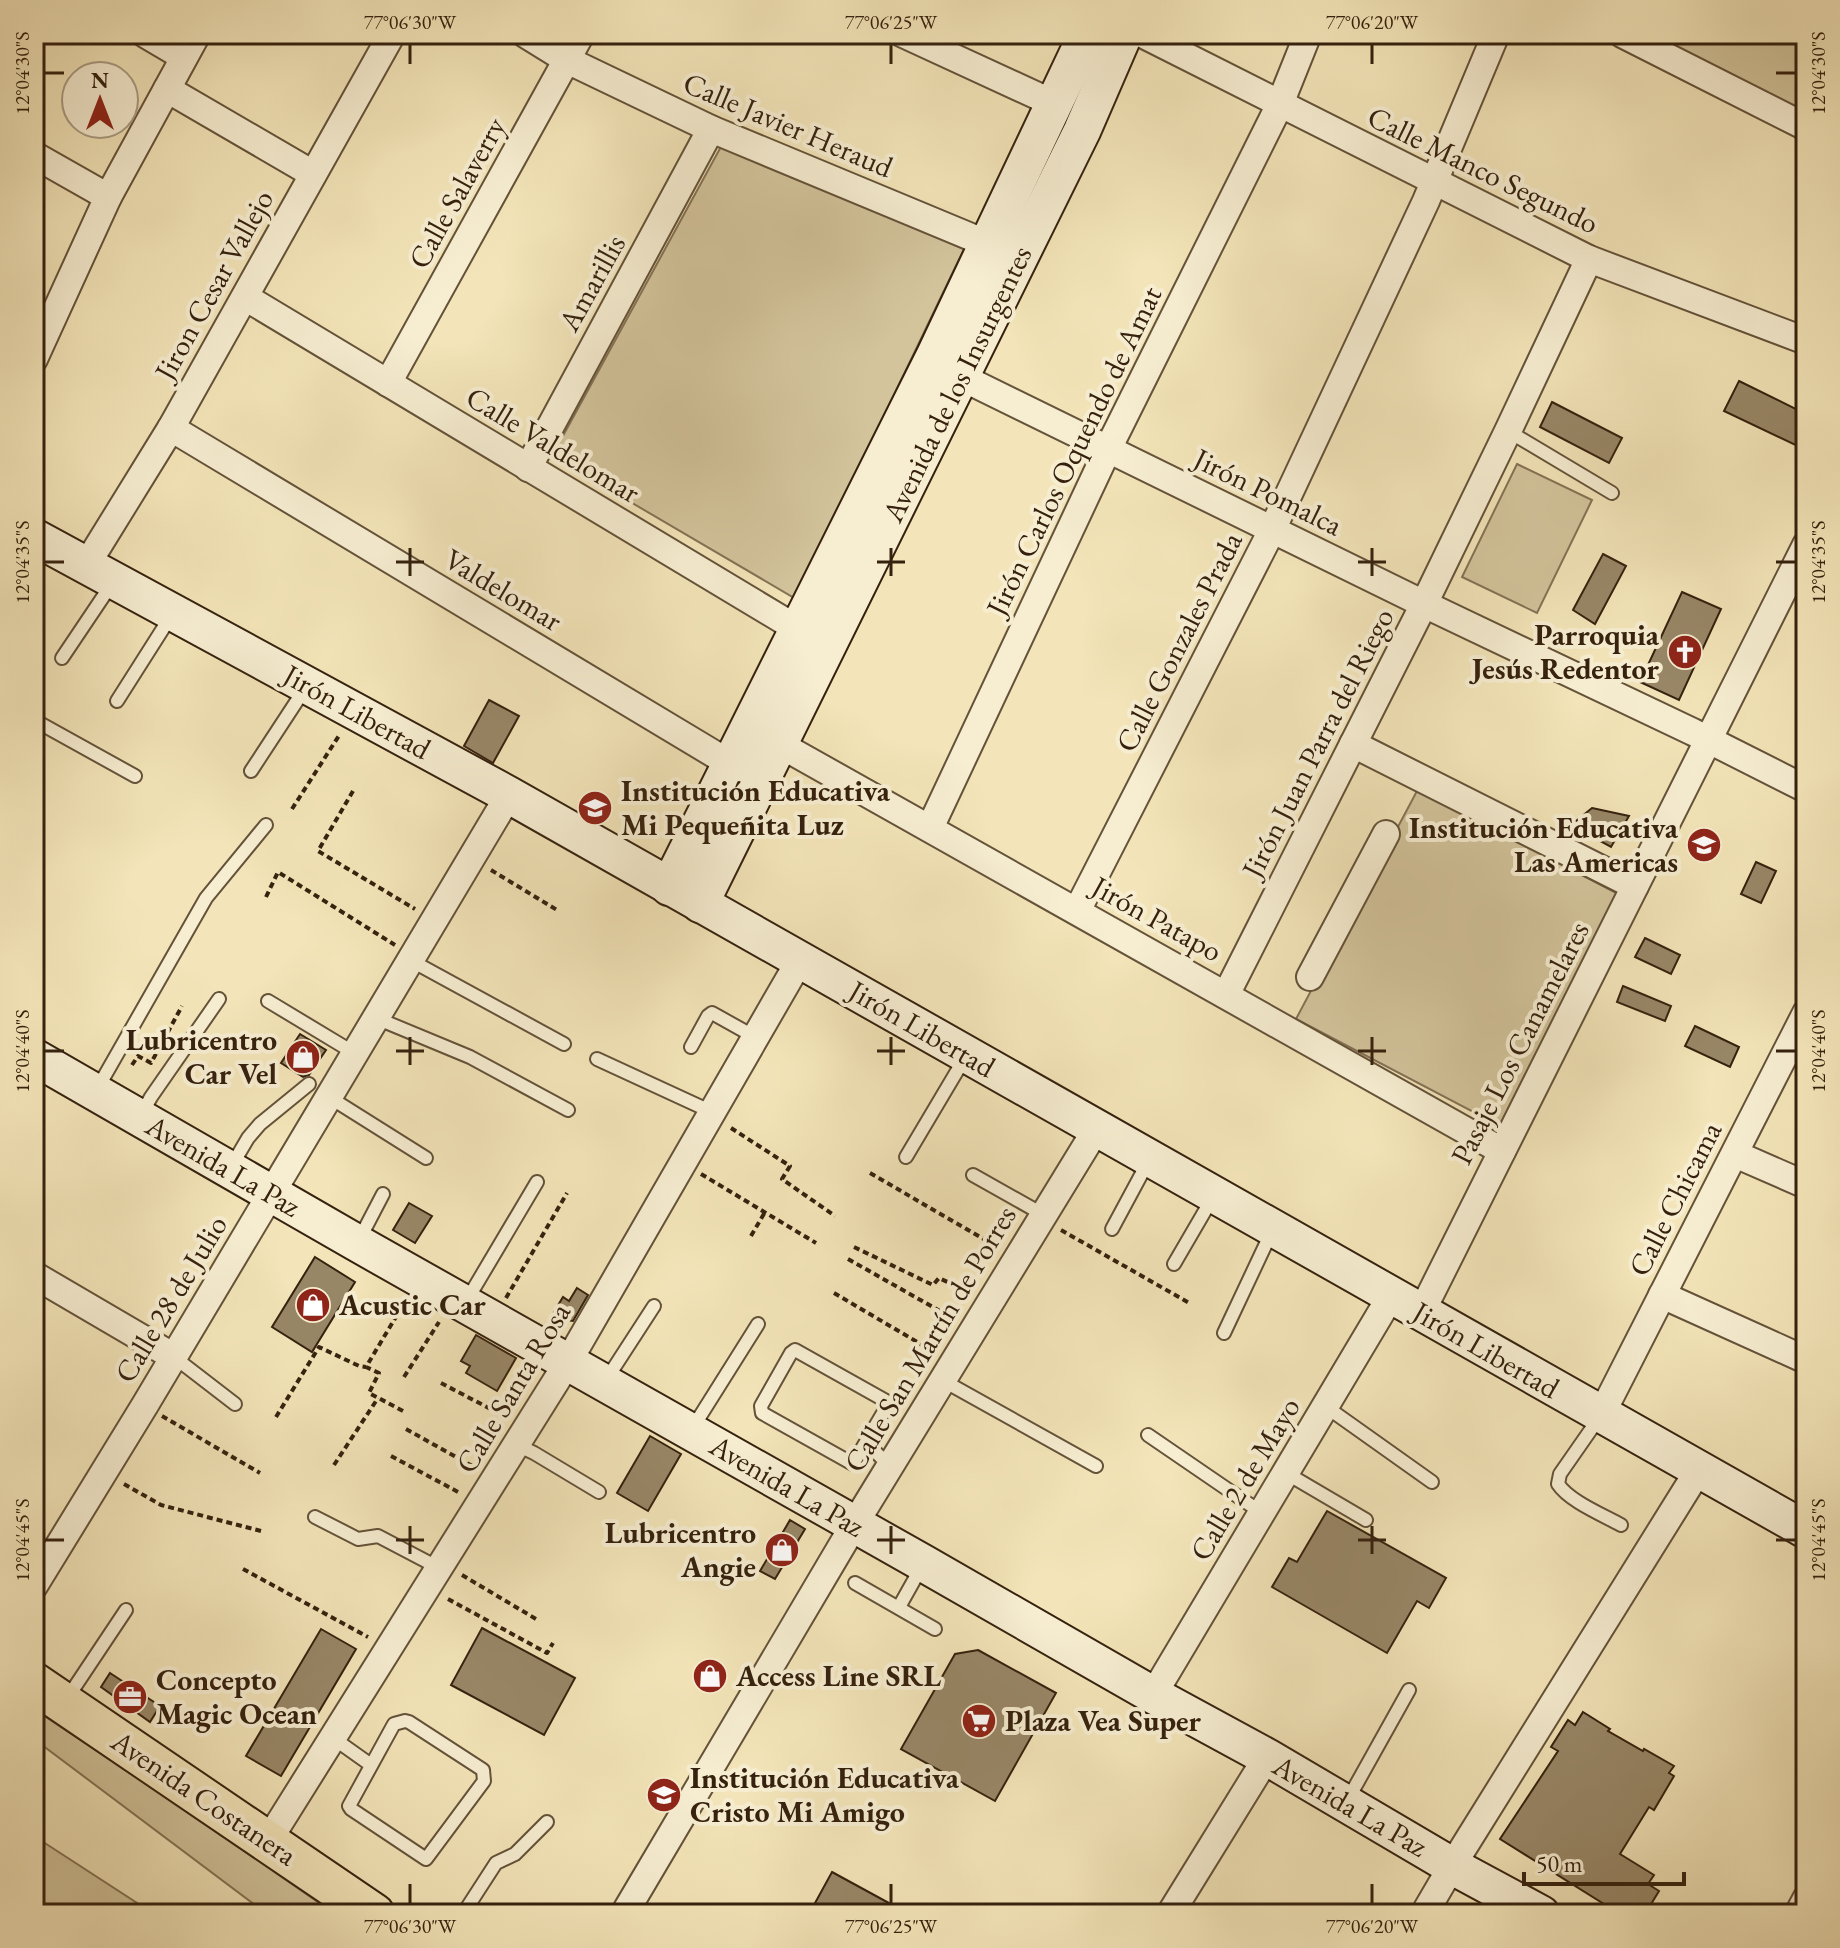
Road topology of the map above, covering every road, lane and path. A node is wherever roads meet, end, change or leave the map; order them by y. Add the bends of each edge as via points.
1 (145, 34) edge
2 (392, 34) edge
3 (525, 34) edge
4 (581, 34) edge
5 (903, 34) edge
6 (1087, 34) edge
7 (1124, 34) edge
8 (1142, 34) edge
9 (1308, 34) edge
10 (1496, 34) edge
11 (1622, 34) edge
12 (190, 45) edge
13 (567, 60) junction
14 (167, 89) junction
15 (1055, 104) junction
16 (1280, 104) junction
17 (1806, 127) edge
18 (711, 129) junction
19 (34, 155) edge
20 (313, 174) junction
21 (1434, 182) junction
22 (108, 197) junction
23 (988, 244) junction
24 (1589, 259) junction
25 (245, 297) junction
26 (42, 320) edge
27 (1806, 341) edge
28 (34, 359) edge
29 (961, 377) junction
30 (388, 383) junction
31 (171, 428) junction
32 (1508, 431) junction
33 (1108, 449) junction
34 (528, 468) junction
35 (1612, 493) dead end
36 (1272, 530) junction
37 (34, 537) edge
38 (1806, 545) edge
39 (101, 572) junction
40 (1424, 604) junction
41 (174, 612) junction
42 (813, 638) junction
43 (62, 658) dead end
44 (307, 685) junction
45 (117, 701) dead end
46 (354, 711) junction
47 (34, 720) edge
48 (1708, 740) junction
49 (779, 744) junction
50 (1353, 744) junction
51 (251, 771) dead end
52 (745, 772) junction
53 (135, 776) dead end
54 (1806, 789) edge
55 (353, 791) dead end
56 (509, 795) junction
57 (292, 809) dead end
58 (266, 825) dead end
59 (930, 828) junction
60 (1386, 834) dead end
61 (471, 858) junction
62 (1635, 886) junction
63 (669, 887) junction
64 (266, 897) dead end
65 (700, 904) junction
66 (557, 910) dead end
67 (1077, 911) junction
68 (434, 920) junction
69 (412, 958) junction
70 (800, 960) junction
71 (1310, 977) dead end
72 (1226, 995) junction
73 (219, 999) dead end
74 (268, 1001) dead end
75 (182, 1006) dead end
76 (1806, 1013) edge
77 (376, 1018) junction
78 (755, 1037) junction
79 (564, 1044) dead end
80 (691, 1047) dead end
81 (354, 1055) junction
82 (967, 1055) junction
83 (34, 1057) edge
84 (597, 1059) dead end
85 (319, 1090) junction
86 (115, 1104) junction
87 (568, 1110) dead end
88 (711, 1114) junction
89 (1097, 1128) junction
90 (1502, 1151) junction
91 (1735, 1154) junction
92 (906, 1157) dead end
93 (426, 1158) dead end
94 (1149, 1159) junction
95 (683, 1163) junction
96 (229, 1170) junction
97 (870, 1173) dead end
98 (973, 1175) dead end
99 (537, 1182) dead end
100 (1806, 1185) edge
101 (567, 1193) dead end
102 (271, 1194) junction
103 (383, 1194) dead end
104 (1214, 1195) junction
105 (765, 1212) junction
106 (835, 1216) dead end
107 (1043, 1217) junction
108 (1112, 1229) dead end
109 (1273, 1229) junction
110 (751, 1236) dead end
111 (357, 1243) junction
112 (816, 1243) dead end
113 (854, 1247) dead end
114 (1017, 1258) junction
115 (848, 1259) dead end
116 (1174, 1264) dead end
117 (419, 1278) junction
118 (37, 1285) edge
119 (834, 1293) dead end
120 (1662, 1295) junction
121 (990, 1302) junction
122 (1191, 1304) dead end
123 (1406, 1304) junction
124 (654, 1306) dead end
125 (471, 1307) junction
126 (758, 1324) dead end
127 (973, 1330) junction
128 (1224, 1333) dead end
129 (174, 1357) junction
130 (1806, 1360) edge
131 (568, 1362) junction
132 (366, 1367) junction
133 (948, 1372) junction
134 (404, 1377) dead end
135 (441, 1383) dead end
136 (604, 1383) junction
137 (378, 1398) junction
138 (235, 1404) dead end
139 (145, 1405) junction
140 (1325, 1406) junction
141 (403, 1411) dead end
142 (1601, 1415) junction
143 (276, 1417) dead end
144 (406, 1429) dead end
145 (690, 1432) junction
146 (1148, 1435) dead end
147 (522, 1437) junction
148 (866, 1443) junction
149 (391, 1456) dead end
150 (334, 1465) dead end
151 (890, 1466) junction
152 (1096, 1466) dead end
153 (1698, 1471) junction
154 (104, 1472) junction
155 (260, 1473) dead end
156 (1286, 1473) junction
157 (495, 1479) junction
158 (1432, 1482) dead end
159 (599, 1492) dead end
160 (479, 1504) junction
161 (1262, 1513) junction
162 (315, 1517) dead end
163 (1366, 1520) dead end
164 (854, 1525) junction
165 (1621, 1525) dead end
166 (1806, 1530) edge
167 (261, 1531) dead end
168 (923, 1563) junction
169 (243, 1569) dead end
170 (436, 1573) junction
171 (855, 1583) dead end
172 (34, 1586) edge
173 (899, 1607) junction
174 (126, 1610) dead end
175 (536, 1619) dead end
176 (935, 1629) dead end
177 (553, 1643) dead end
178 (389, 1648) junction
179 (1409, 1690) dead end
180 (49, 1693) edge
181 (1153, 1695) junction
182 (333, 1738) junction
183 (1267, 1757) junction
184 (371, 1765) junction
185 (1346, 1804) junction
186 (547, 1822) dead end
187 (268, 1841) junction
188 (1452, 1866) junction
189 (1806, 1899) edge
190 (374, 1914) edge
191 (463, 1914) edge
192 (624, 1914) edge
193 (1170, 1914) edge
194 (1424, 1914) edge
195 (1541, 1914) edge
196 (1798, 1914) edge

1 - 12 street
2 - 20 street, Jiron Cesar Vallejo
3 - 13 street, Calle Javier Heraud
4 - 13 street, Calle Salaverry
5 - 15 street
6 - 15 street, Avenida de los Insurgentes
7 - 29 street, Avenida de los Insurgentes
8 - 16 street, Calle Manco Segundo
9 - 16 street, Jirón Carlos Oquendo de Amat
10 - 21 street, Calle Gonzales Prada
11 - 17 street
12 - 14 street
13 - 18 street, Calle Javier Heraud
13 - 30 street, Calle Salaverry
14 - 20 street
14 - 22 street
15 - 23 street, Avenida de los Insurgentes
16 - 21 street, Calle Manco Segundo
16 - 33 street, Jirón Carlos Oquendo de Amat
18 - 23 street, Calle Javier Heraud
18 - 34 street, Amarillis
19 - 22 street
20 - 25 street, Jiron Cesar Vallejo
21 - 24 street, Calle Manco Segundo
21 - 36 street, Calle Gonzales Prada
22 - 26 street
23 - 42 street, Avenida de los Insurgentes via 917,392
24 - 27 street, Calle Manco Segundo
24 - 32 street, Jirón Juan Parra del Riego
25 - 30 street, Calle Valdelomar
25 - 31 street, Jiron Cesar Vallejo
26 - 28 street
29 - 33 street, Jirón Pomalca
29 - 42 street, Avenida de los Insurgentes
30 - 34 street, Calle Valdelomar
31 - 39 street, Jiron Cesar Vallejo
31 - 52 street, Valdelomar
32 - 35 lane
32 - 40 street, Jirón Juan Parra del Riego
33 - 36 street, Jirón Pomalca
33 - 59 street, Jirón Carlos Oquendo de Amat
34 - 42 street, Calle Valdelomar
36 - 40 street, Jirón Pomalca
36 - 67 street, Calle Gonzales Prada
37 - 39 street, Jirón Libertad
38 - 48 street, Pasaje Los Canamelares
39 - 41 street, Jirón Libertad
39 - 43 lane
40 - 48 street, Jirón Pomalca
40 - 50 street, Jirón Juan Parra del Riego
41 - 44 street, Jirón Libertad
41 - 45 lane
42 - 49 street, Avenida de los Insurgentes
42 - 52 street, Avenida de los Insurgentes
44 - 46 street, Jirón Libertad
44 - 51 lane
46 - 56 street, Jirón Libertad
46 - 57 path
47 - 53 lane
48 - 54 street, Jirón Pomalca
48 - 62 street, Pasaje Los Canamelares
49 - 52 street, Avenida de los Insurgentes
49 - 59 street, Jirón Patapo
50 - 62 street
50 - 72 street, Jirón Juan Parra del Riego
52 - 63 street, Avenida de los Insurgentes
52 - 65 street, Avenida de los Insurgentes
55 - 68 path via 318,851
56 - 61 street, Calle 28 de Julio
56 - 63 street, Jirón Libertad
58 - 86 lane via 206,898
59 - 67 street, Jirón Patapo
60 - 71 street
61 - 66 path
61 - 68 street, Calle 28 de Julio
62 - 90 street, Pasaje Los Canamelares
63 - 65 street, Jirón Libertad
64 - 69 path via 278,872
65 - 70 street, Jirón Libertad
67 - 72 street, Jirón Patapo
68 - 69 street, Calle 28 de Julio
69 - 77 street, Calle 28 de Julio
69 - 79 lane
70 - 78 street, Calle Santa Rosa
70 - 82 street, Jirón Libertad
72 - 90 street, Jirón Patapo
73 - 86 lane via 151,1097
74 - 81 lane
75 - 86 path via 151,1063 138,1056
76 - 91 street, Calle Chicama
77 - 81 street, Calle 28 de Julio
77 - 87 lane via 470,1057
78 - 80 lane via 712,1013
78 - 88 street, Calle Santa Rosa
81 - 85 street, Calle 28 de Julio
82 - 89 street, Jirón Libertad
82 - 92 lane
83 - 86 street, Avenida La Paz
84 - 88 lane
85 - 93 lane
85 - 96 lane via 260,1124
85 - 102 street, Calle 28 de Julio
86 - 96 street, Avenida La Paz
88 - 95 street, Calle Santa Rosa
88 - 106 path via 790,1166 782,1179
89 - 94 street, Jirón Libertad
89 - 107 street, Calle San Martín de Porres
90 - 123 street, Pasaje Los Canamelares
91 - 100 street
91 - 120 street, Calle Chicama
94 - 104 street, Jirón Libertad
94 - 108 lane
95 - 105 path
95 - 131 street, Calle Santa Rosa
96 - 102 street, Avenida La Paz
97 - 114 path
98 - 107 lane
99 - 125 lane
101 - 125 path
102 - 111 street, Avenida La Paz
102 - 129 street, Calle 28 de Julio
103 - 111 lane
104 - 109 street, Jirón Libertad
104 - 116 lane
105 - 110 path
105 - 112 path
107 - 114 street, Calle San Martín de Porres
107 - 122 path
109 - 123 street, Jirón Libertad
109 - 128 lane
111 - 117 street, Avenida La Paz
113 - 121 path via 933,1285 939,1278
114 - 121 street, Calle San Martín de Porres
115 - 127 path
117 - 125 street, Avenida La Paz
117 - 132 path
118 - 129 street
119 - 133 path
120 - 130 street
120 - 142 street, Calle Chicama
121 - 127 street, Calle San Martín de Porres
123 - 140 street, Calle 2 de Mayo
123 - 142 street, Jirón Libertad
124 - 136 lane
125 - 131 street, Avenida La Paz
125 - 134 path
126 - 145 lane
127 - 133 street, Calle San Martín de Porres
129 - 138 lane
129 - 139 street, Calle 28 de Julio
131 - 136 street, Avenida La Paz
131 - 147 street, Calle Santa Rosa
132 - 137 path via 379,1373 369,1393
132 - 143 path via 319,1347
133 - 151 street, Calle San Martín de Porres
133 - 152 lane
135 - 147 path
136 - 145 street, Avenida La Paz
137 - 141 path
137 - 150 path
139 - 154 street, Calle 28 de Julio
139 - 155 path
140 - 156 street, Calle 2 de Mayo
140 - 158 lane
142 - 153 street, Jirón Libertad
142 - 165 lane via 1558,1484
144 - 157 path
145 - 164 street, Avenida La Paz
146 - 161 lane
147 - 157 street, Calle Santa Rosa
147 - 159 lane via 534,1453
148 - 148 lane via 853,1464 762,1413 791,1353 797,1351 886,1401
148 - 151 lane
149 - 160 path
151 - 164 street, Calle San Martín de Porres
153 - 166 street, Jirón Libertad
153 - 188 street
154 - 167 path via 161,1505
154 - 172 street, Calle 28 de Julio
156 - 161 street, Calle 2 de Mayo
156 - 163 lane
157 - 160 street, Calle Santa Rosa
160 - 170 street, Calle Santa Rosa
161 - 181 street, Calle 2 de Mayo
162 - 170 lane via 358,1539 378,1536
164 - 168 street, Avenida La Paz
164 - 192 street, Calle San Martín de Porres
168 - 173 lane
168 - 181 street, Avenida La Paz
169 - 178 path
170 - 175 path
170 - 177 path via 547,1653
170 - 178 street, Calle Santa Rosa
171 - 173 lane
173 - 176 lane
174 - 180 lane
178 - 182 street, Calle Santa Rosa
179 - 185 lane
180 - 187 main road, Avenida Costanera
181 - 183 street, Avenida La Paz
182 - 184 lane
182 - 187 street, Calle Santa Rosa
183 - 185 street, Avenida La Paz
183 - 193 street
184 - 184 lane via 350,1808 425,1859 485,1778 483,1770 405,1721 394,1724
185 - 188 street, Avenida La Paz
186 - 191 lane via 515,1854 496,1863
187 - 190 main road, Avenida Costanera
188 - 194 street
188 - 195 street, Avenida La Paz
189 - 196 street

